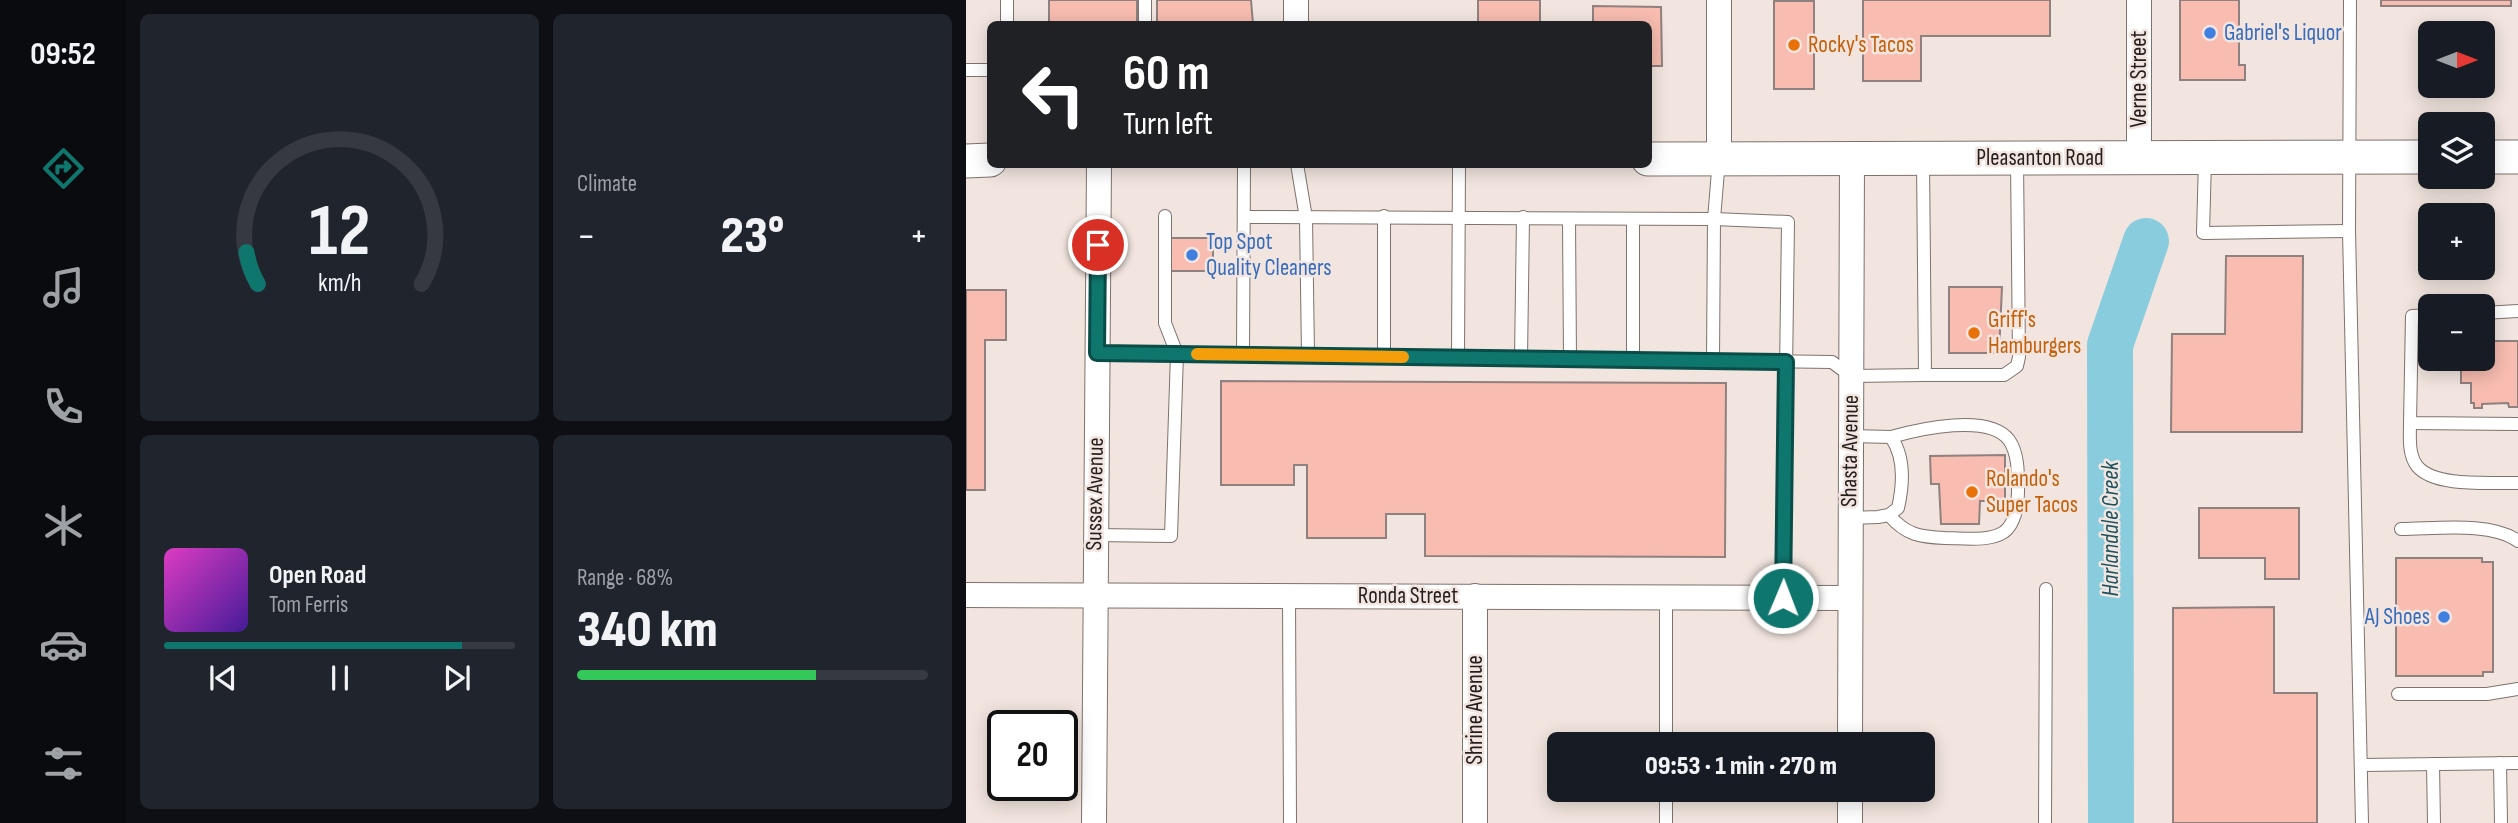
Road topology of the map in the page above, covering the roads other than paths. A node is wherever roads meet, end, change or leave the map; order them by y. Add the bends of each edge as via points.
1 (1007, 0) edge
2 (1145, 0) edge
3 (1296, 0) edge
4 (1719, 0) edge
5 (2139, 0) edge
6 (2350, 0) edge
7 (1007, 21) edge
8 (1145, 21) edge
9 (1296, 21) edge
10 (966, 69) edge
11 (987, 69) edge
12 (2348, 157) junction
13 (2418, 157) edge
14 (2495, 157) edge
15 (2518, 157) edge
16 (1852, 158) junction
17 (1923, 158) junction
18 (2017, 158) junction
19 (2139, 158) junction
20 (1652, 159) edge
21 (1719, 159) junction
22 (2205, 159) junction
23 (966, 160) edge
24 (987, 160) edge
25 (1099, 168) edge
26 (1244, 168) edge
27 (1298, 168) edge
28 (1459, 168) edge
29 (1165, 216) dead end
30 (1384, 216) junction
31 (1244, 217) junction
32 (1458, 217) junction
33 (1523, 217) junction
34 (1306, 218) junction
35 (1569, 219) junction
36 (1633, 219) junction
37 (1714, 219) junction
38 (2349, 231) junction
39 (2518, 312) edge
40 (2495, 313) edge
41 (2418, 316) edge
42 (1097, 353) junction
43 (1177, 354) junction
44 (1308, 354) junction
45 (1243, 355) junction
46 (1384, 356) junction
47 (1458, 358) junction
48 (1521, 359) junction
49 (1570, 359) junction
50 (1633, 360) junction
51 (1713, 361) junction
52 (1786, 362) junction
53 (1925, 375) junction
54 (1851, 376) junction
55 (2410, 423) junction
56 (2518, 424) edge
57 (1851, 436) junction
58 (1891, 438) junction
59 (2518, 483) edge
60 (1889, 515) junction
61 (1850, 518) junction
62 (2401, 528) dead end
63 (1095, 535) junction
64 (2518, 541) edge
65 (2046, 589) dead end
66 (966, 595) edge
67 (1094, 596) junction
68 (1289, 596) junction
69 (1475, 596) junction
70 (1666, 597) junction
71 (1783, 598) junction
72 (1849, 598) junction
73 (2518, 689) edge
74 (2399, 694) dead end
75 (1666, 732) edge
76 (1850, 732) edge
77 (2500, 763) junction
78 (2518, 763) edge
79 (2433, 764) junction
80 (2362, 765) junction
81 (1666, 802) edge
82 (1850, 802) edge
83 (1094, 823) edge
84 (1290, 823) edge
85 (1475, 823) edge
86 (1666, 823) edge
87 (1850, 823) edge
88 (2045, 823) edge
89 (2362, 823) edge
90 (2434, 823) edge
91 (2501, 823) edge

1 - 7 lane
2 - 8 lane
3 - 9 street
4 - 21 street
5 - 19 street, Verne Street
6 - 12 lane
10 - 11 lane
12 - 13 main road, Pleasanton Road
12 - 22 main road, Pleasanton Road
12 - 38 lane
14 - 15 main road
16 - 17 main road, Pleasanton Road
16 - 21 main road, Pleasanton Road
16 - 54 street, Shasta Avenue
17 - 18 main road, Pleasanton Road
17 - 53 lane
18 - 19 main road, Pleasanton Road
18 - 53 lane via 2017,366 2004,375
19 - 22 main road, Pleasanton Road
20 - 21 main road, Pleasanton Road
21 - 37 lane
22 - 38 lane via 2203,233
23 - 24 main road
25 - 42 street, Sussex Avenue
26 - 31 lane
27 - 34 lane
28 - 32 lane
29 - 43 lane via 1165,323
30 - 32 lane
30 - 34 lane
30 - 46 lane
31 - 34 lane
31 - 45 lane
32 - 33 lane
32 - 47 lane
33 - 35 lane
33 - 48 lane
34 - 44 lane
35 - 36 lane
35 - 49 lane
36 - 37 lane
36 - 50 lane
37 - 51 lane
37 - 52 lane via 1788,222
38 - 80 lane
39 - 40 lane
41 - 55 lane via 2412,316
42 - 43 lane
42 - 63 street, Sussex Avenue
43 - 45 lane
43 - 63 lane via 1171,536
44 - 45 lane
44 - 46 lane
46 - 47 lane
47 - 48 lane
48 - 49 lane
49 - 50 lane
50 - 51 lane
51 - 52 lane
52 - 54 lane via 1832,362
52 - 71 lane
53 - 54 lane
54 - 57 street, Shasta Avenue
55 - 56 lane
55 - 59 lane via 2410,450 2418,467 2446,481
57 - 58 lane
57 - 61 street, Shasta Avenue
58 - 60 lane via 1898,447 1901,493 1898,508
58 - 60 lane via 1940,427 1988,426 2001,431 2016,456 2018,501 2014,519 2004,531 1984,538 1911,535
60 - 61 lane
61 - 72 street, Shasta Avenue
62 - 64 lane via 2490,529
63 - 67 street, Sussex Avenue
65 - 88 lane
66 - 67 street, Ronda Street
67 - 68 street, Ronda Street
67 - 83 street, Sussex Avenue
68 - 69 street, Ronda Street
68 - 84 lane
69 - 70 street, Ronda Street
69 - 85 street, Shrine Avenue
70 - 71 street, Ronda Street
70 - 75 lane
71 - 72 street, Ronda Street
72 - 76 street, Shasta Avenue
73 - 74 lane via 2487,694
77 - 78 lane
77 - 79 lane
77 - 91 lane
79 - 80 lane
79 - 90 lane
80 - 89 lane
81 - 86 lane
82 - 87 street

